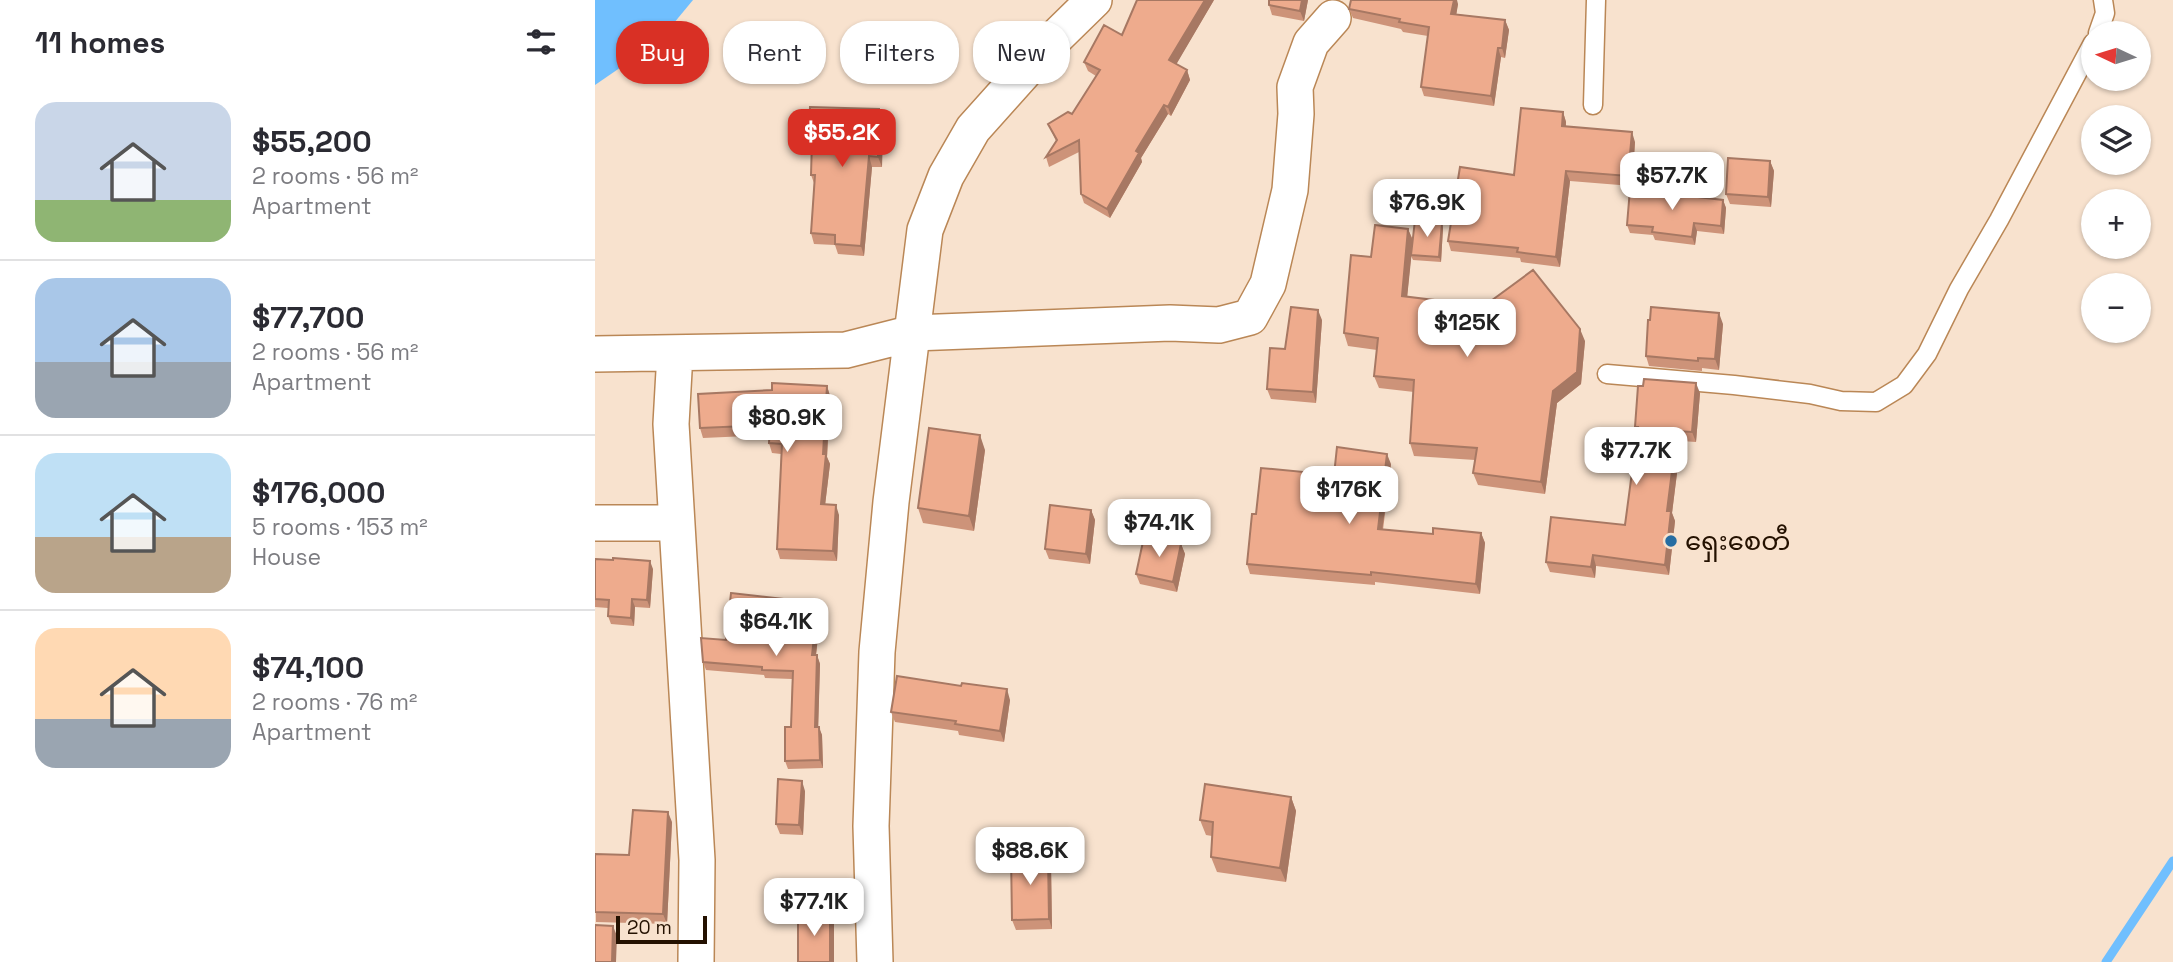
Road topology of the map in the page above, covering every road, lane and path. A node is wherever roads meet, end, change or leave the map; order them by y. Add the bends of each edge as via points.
1 (1094, 0) edge
2 (1596, 0) edge
3 (2103, 0) edge
4 (1333, 18) dead end
5 (2102, 21) edge
6 (2081, 66) edge
7 (1593, 105) dead end
8 (913, 333) junction
9 (675, 353) junction
10 (595, 354) edge
11 (1607, 374) dead end
12 (595, 523) edge
13 (676, 523) junction
14 (697, 962) edge
15 (875, 962) edge

1 - 8 street via 973,130 946,177 925,230
2 - 7 lane
3 - 5 lane
4 - 8 street via 1311,43 1295,87 1290,190 1268,284 1249,317 1219,325
6 - 11 lane via 1927,354 1904,385 1876,402 1841,401 1759,388
8 - 9 street via 846,350
8 - 15 street via 877,652 871,825
9 - 10 street
9 - 13 street via 671,424
12 - 13 street
13 - 14 street via 697,860

